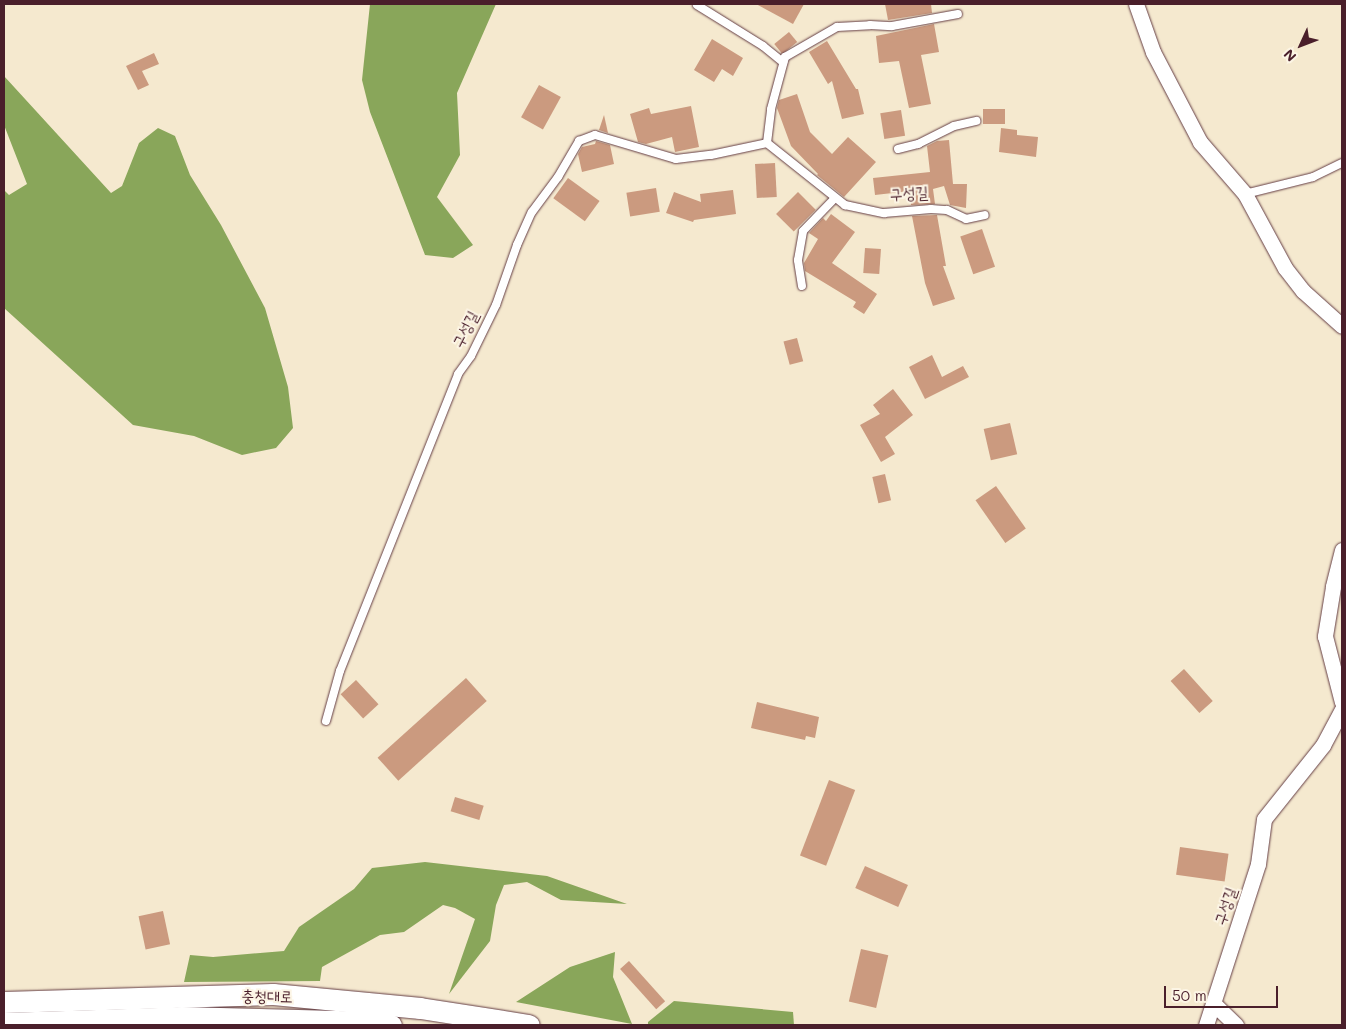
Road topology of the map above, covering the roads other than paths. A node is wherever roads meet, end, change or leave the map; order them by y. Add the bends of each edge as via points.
1 (1136, 4) edge
2 (697, 5) dead end
3 (958, 14) dead end
4 (783, 62) junction
5 (976, 121) dead end
6 (767, 143) junction
7 (898, 149) dead end
8 (1342, 163) edge
9 (1245, 194) junction
10 (836, 198) junction
11 (985, 215) dead end
12 (802, 286) dead end
13 (1342, 326) edge
14 (1342, 550) edge
15 (1342, 702) edge
16 (1342, 710) edge
17 (326, 721) dead end
18 (4, 1002) edge
19 (1213, 1003) junction
20 (4, 1023) edge
21 (391, 1025) edge
22 (529, 1025) edge
23 (1206, 1025) edge
24 (1236, 1025) edge

1 - 9 street via 1153,52 1200,142
2 - 4 lane
3 - 4 lane via 892,26 836,26 784,57
4 - 6 lane via 771,108
5 - 7 lane via 954,126 918,144
6 - 10 lane, 구성길
6 - 17 lane, 구성길 via 676,159 595,134 579,141 558,178 532,212 496,305 471,356 458,374 340,670
8 - 9 lane via 1313,177
9 - 13 street via 1285,268 1303,291
10 - 11 lane, 구성길 via 845,205 884,213 931,209 947,210 966,219
10 - 12 lane via 803,232 798,260
14 - 15 street via 1325,636
16 - 19 street, 구성길 via 1323,745 1264,819 1258,864
18 - 22 main road, 충청대로 via 273,994 420,1008
19 - 23 street, 구성길
19 - 24 street
20 - 21 main road, 충청대로 via 182,1016

